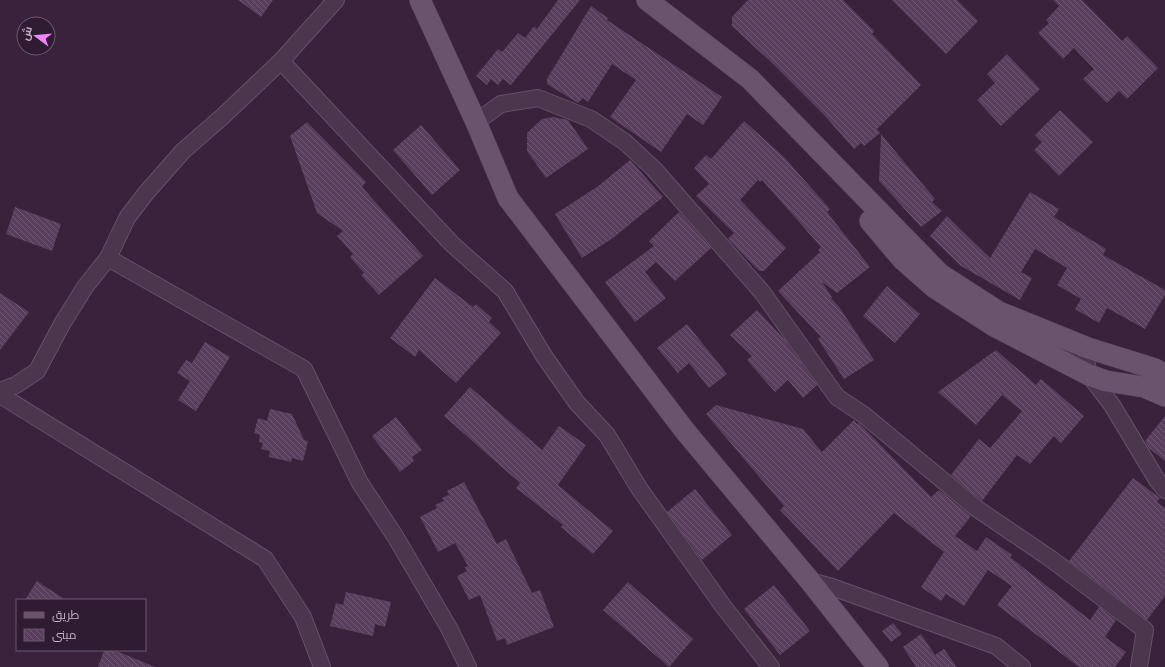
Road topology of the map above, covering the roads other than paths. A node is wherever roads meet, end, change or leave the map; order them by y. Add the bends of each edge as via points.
1 (336, 0) edge
2 (420, 0) edge
3 (647, 0) edge
4 (281, 61) junction
5 (476, 122) junction
6 (812, 144) junction
7 (108, 258) junction
8 (1088, 348) junction
9 (1123, 359) junction
10 (1089, 375) junction
11 (1165, 375) edge
12 (1120, 383) junction
13 (0, 391) edge
14 (0, 395) edge
15 (1165, 396) edge
16 (1112, 406) junction
17 (1165, 490) edge
18 (810, 581) junction
19 (322, 667) edge
20 (468, 667) edge
21 (771, 667) edge
22 (878, 667) edge
23 (1022, 667) edge
24 (1138, 667) edge

1 - 4 street
2 - 5 main road
3 - 6 main road via 750,79
4 - 7 street via 183,151 146,193 127,218
4 - 21 street via 452,244 505,291 544,356 577,403 607,435 639,488 723,606
5 - 18 main road via 508,198 685,431
5 - 24 street via 501,104 538,98 591,119 626,142 654,169 762,292 837,397 864,415 976,508 1051,559 1145,630
6 - 8 main road via 940,274 999,312
6 - 10 main road via 832,175 902,259 935,288 994,326
7 - 13 street via 85,287 37,371 16,385
7 - 20 street via 304,369 360,483 395,536 449,628
8 - 9 main road
8 - 10 street via 1086,361
9 - 11 main road via 1155,369
9 - 12 street
10 - 12 main road
10 - 16 street
12 - 15 main road via 1144,387
12 - 16 street
14 - 19 street via 265,559 303,617
16 - 17 street
18 - 22 main road
18 - 23 street via 996,646

